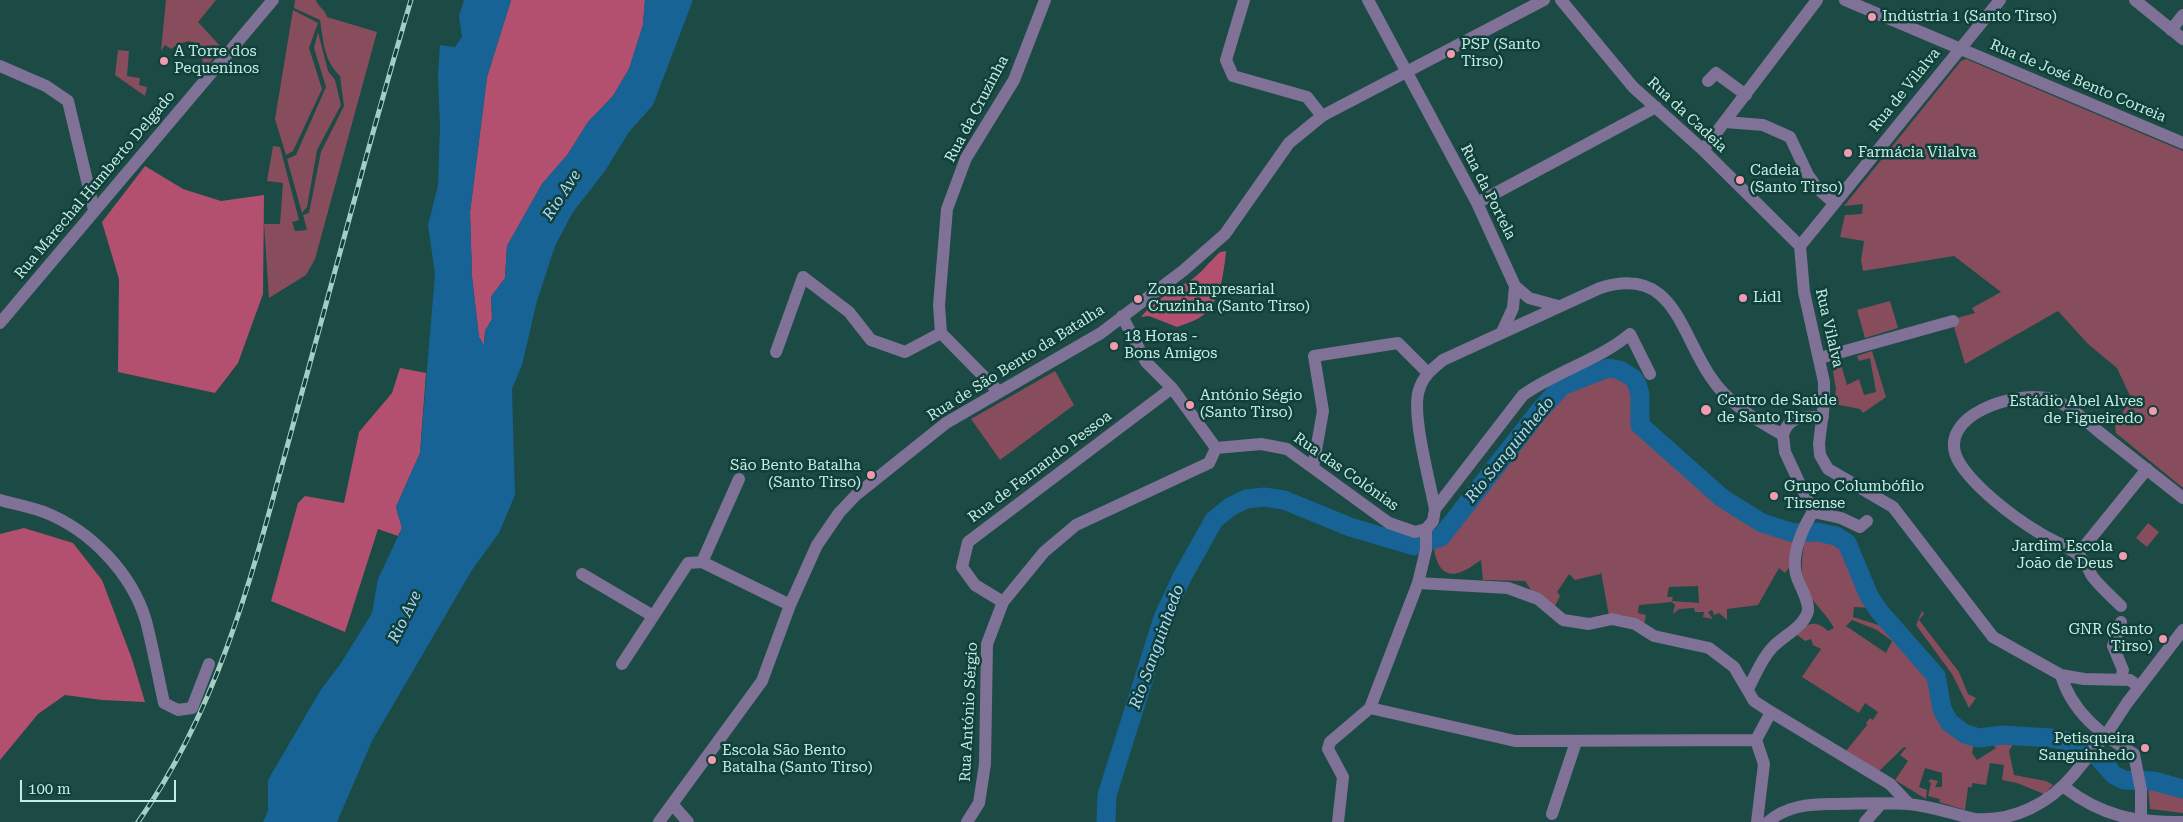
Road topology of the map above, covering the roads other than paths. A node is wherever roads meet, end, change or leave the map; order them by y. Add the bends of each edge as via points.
1 (272, 0) edge
2 (1045, 0) edge
3 (1244, 0) edge
4 (1368, 0) edge
5 (1544, 0) edge
6 (1561, 0) edge
7 (1817, 0) edge
8 (1845, 0) edge
9 (2000, 0) edge
10 (2135, 0) edge
11 (2183, 15) edge
12 (2171, 30) junction
13 (2183, 39) edge
14 (1960, 48) junction
15 (0, 66) edge
16 (1406, 72) junction
17 (1708, 82) dead end
18 (1746, 95) junction
19 (1656, 107) junction
20 (1322, 116) junction
21 (1725, 122) junction
22 (2183, 143) edge
23 (1703, 150) junction
24 (1477, 203) junction
25 (1834, 203) junction
26 (94, 210) junction
27 (1800, 246) junction
28 (1515, 286) junction
29 (1558, 306) junction
30 (1122, 316) junction
31 (1953, 321) dead end
32 (0, 323) edge
33 (1502, 332) junction
34 (941, 333) junction
35 (776, 352) dead end
36 (1820, 358) junction
37 (1428, 373) junction
38 (1650, 374) dead end
39 (1172, 388) junction
40 (999, 392) junction
41 (1823, 417) junction
42 (1783, 435) junction
43 (1216, 448) junction
44 (1313, 467) junction
45 (2147, 470) junction
46 (739, 479) dead end
47 (2183, 498) edge
48 (0, 500) edge
49 (1436, 510) junction
50 (1813, 512) junction
51 (1867, 521) dead end
52 (1426, 532) junction
53 (2078, 554) junction
54 (702, 562) junction
55 (582, 574) dead end
56 (1418, 583) junction
57 (1002, 602) junction
58 (790, 605) junction
59 (2121, 606) dead end
60 (653, 616) junction
61 (2121, 622) dead end
62 (2183, 630) edge
63 (209, 664) dead end
64 (622, 664) dead end
65 (2061, 675) junction
66 (2121, 679) junction
67 (2139, 687) junction
68 (1748, 689) junction
69 (1370, 708) junction
70 (1771, 712) junction
71 (1756, 740) junction
72 (2137, 741) dead end
73 (1576, 742) junction
74 (2134, 754) junction
75 (2064, 787) junction
76 (672, 804) junction
77 (1881, 804) junction
78 (1909, 804) junction
79 (1552, 814) dead end
80 (1960, 818) edge
81 (2145, 821) edge
82 (659, 822) edge
83 (688, 822) edge
84 (966, 822) edge
85 (1338, 822) edge
86 (1766, 822) edge
87 (1865, 822) edge
88 (2183, 822) edge

1 - 26 street, Rua Marechal Humberto Delgado
2 - 34 street, Rua da Cruzinha via 1014,80 966,158 947,209 939,305
3 - 20 street via 1226,60 1233,76 1307,97
4 - 16 street, Rua da Portela
5 - 16 street, Rua de São Bento da Batalha
6 - 19 street, Rua da Cadeia via 1633,87
7 - 18 street
8 - 14 street, Rua de José Bento Correia
9 - 14 street, Rua de Vilalva
10 - 12 street
11 - 12 street
12 - 13 street
14 - 22 street, Rua de José Bento Correia
14 - 25 street, Rua de Vilalva
15 - 26 street via 46,86 68,101
16 - 20 street, Rua de São Bento da Batalha
16 - 24 street, Rua da Portela
17 - 18 street via 1716,72
18 - 21 street
19 - 23 street, Rua da Cadeia
19 - 24 street
20 - 30 street, Rua de São Bento da Batalha via 1289,143 1225,234 1184,270
21 - 23 street
21 - 25 street via 1764,125 1790,137 1808,175
23 - 27 street, Rua da Cadeia
24 - 28 street, Rua da Portela
25 - 27 street, Rua de Vilalva
26 - 32 street, Rua Marechal Humberto Delgado
27 - 36 street, Rua Vilalva via 1804,292
28 - 29 street via 1529,298
28 - 33 street via 1513,308
29 - 33 street
29 - 42 street via 1612,284 1623,282 1646,286 1671,303 1710,376 1724,395
30 - 39 street via 1146,362
30 - 40 street, Rua de São Bento da Batalha via 1101,333
31 - 36 street
33 - 37 street via 1442,360
34 - 35 street via 905,352 871,340 849,312 803,277
34 - 40 street
36 - 41 street, Rua Vilalva via 1824,382
37 - 44 street via 1398,343 1314,356 1323,411
37 - 49 street via 1418,392 1417,409
38 - 49 street via 1630,334 1616,345 1537,385 1523,396
39 - 43 street
39 - 57 street, Rua de Fernando Pessoa via 968,542 962,567 975,585
40 - 58 street, Rua de São Bento da Batalha via 946,423 856,495 817,545
41 - 42 street via 1790,421
41 - 65 street, Rua Vilalva via 1818,442 1820,455 1828,468 1893,507 1993,636
42 - 50 street via 1785,452
43 - 44 street, Rua das Colónias via 1274,445 1287,449
43 - 57 street, Rua António Sérgio via 1209,463 1076,525 1044,552
44 - 52 street, Rua das Colónias via 1389,523 1415,532
45 - 47 street
45 - 53 street
45 - 53 street via 2066,407 2041,397 2022,397 1994,405 1960,426 1954,442 1955,453 1966,471 2000,505 2038,533
46 - 54 street
48 - 63 street via 52,516 80,532 112,560 132,587 145,620 164,703 178,710 192,708
49 - 52 street
50 - 51 street via 1841,518 1860,527
50 - 68 street via 1802,531 1795,564 1808,614 1771,648
52 - 56 street via 1426,550
53 - 59 street via 2094,578
54 - 58 street
54 - 60 street via 688,563
55 - 60 street
56 - 68 street via 1508,588 1538,599 1563,620 1589,624 1612,619 1635,624 1654,636 1709,648 1734,667
56 - 69 street
57 - 84 street, Rua António Sérgio via 987,644 985,764 979,803
58 - 76 street, Rua de São Bento da Batalha via 762,681
60 - 64 street
61 - 66 street via 2113,646 2123,670
62 - 67 street
65 - 66 street
65 - 74 street via 2066,692 2090,723 2112,742
66 - 67 street via 2130,680
67 - 75 street, bridge
68 - 70 street via 1754,701
69 - 73 street via 1515,741
69 - 85 street via 1330,742 1328,750 1343,777
70 - 71 street
70 - 78 street via 1890,784
71 - 73 street
71 - 86 street via 1764,764
72 - 74 street
73 - 79 street
74 - 81 street
75 - 80 street via 2024,814 2010,819
75 - 81 street via 2095,808
76 - 82 street, Rua de São Bento da Batalha
76 - 83 street
77 - 78 street
77 - 86 street via 1803,805
77 - 87 street
78 - 80 street
81 - 88 street

